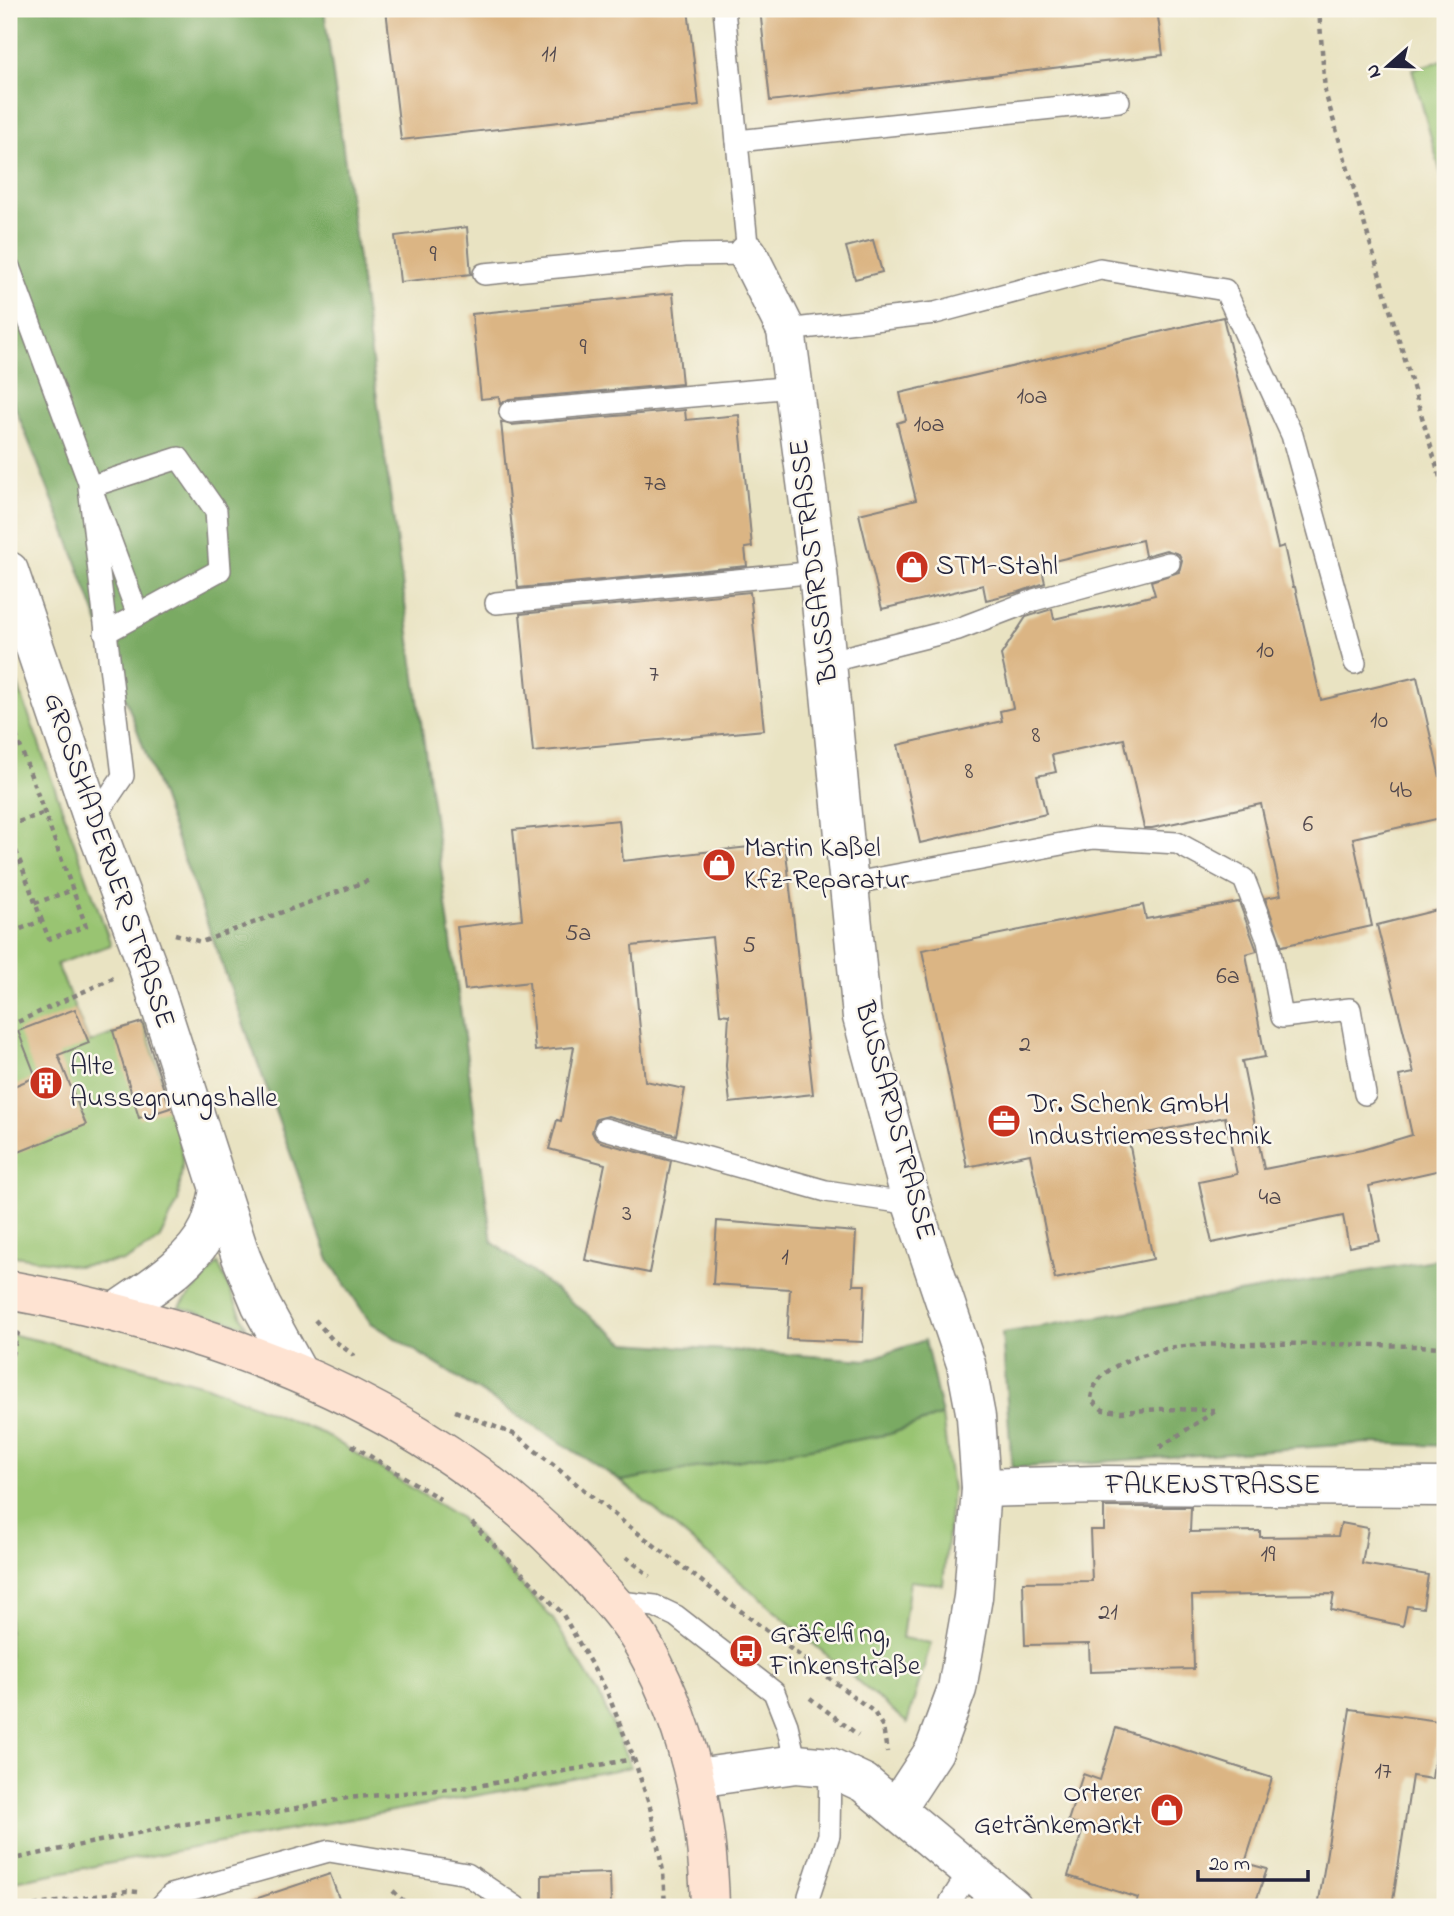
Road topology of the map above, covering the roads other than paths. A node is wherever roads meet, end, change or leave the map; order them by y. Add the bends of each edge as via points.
1 (724, 9) edge
2 (1119, 101) dead end
3 (737, 141) junction
4 (748, 254) junction
5 (9, 267) edge
6 (484, 274) dead end
7 (786, 330) junction
8 (793, 387) junction
9 (510, 412) dead end
10 (89, 486) junction
11 (1169, 563) dead end
12 (9, 571) edge
13 (818, 572) junction
14 (496, 603) dead end
15 (138, 615) junction
16 (105, 634) junction
17 (827, 662) junction
18 (1355, 663) dead end
19 (93, 820) junction
20 (849, 884) junction
21 (1365, 1094) dead end
22 (606, 1129) dead end
23 (219, 1191) junction
24 (912, 1204) junction
25 (9, 1290) edge
26 (117, 1311) junction
27 (297, 1371) junction
28 (1445, 1487) edge
29 (981, 1488) junction
30 (611, 1601) junction
31 (813, 1765) junction
32 (696, 1778) junction
33 (897, 1809) junction
34 (969, 1872) junction
35 (809, 1896) dead end
36 (166, 1901) edge
37 (516, 1907) edge
38 (710, 1907) edge
39 (950, 1907) edge
40 (1013, 1907) edge

1 - 3 lane
2 - 3 lane
3 - 4 lane
4 - 6 lane via 685,255
4 - 7 street, BUSSARDSTRASSE
5 - 10 lane
7 - 8 street, BUSSARDSTRASSE
7 - 18 lane via 935,313 1100,269 1224,290 1292,435
8 - 9 lane
8 - 13 street, BUSSARDSTRASSE
10 - 15 lane
10 - 15 lane via 179,458 216,511 220,570
10 - 16 lane
11 - 17 lane via 1034,600 958,629
12 - 19 street, GROSSHADERNER STRASSE
13 - 14 lane
13 - 17 street, BUSSARDSTRASSE
15 - 16 lane
16 - 19 lane via 124,776
17 - 20 street, BUSSARDSTRASSE
19 - 23 street, GROSSHADERNER STRASSE via 147,965
20 - 21 lane via 1093,838 1177,843 1244,879 1268,942 1282,1017 1350,1009
20 - 24 street, BUSSARDSTRASSE via 862,1017
22 - 24 lane via 827,1191
23 - 26 street via 208,1229 184,1261
23 - 27 street, GROSSHADERNER STRASSE via 261,1305
24 - 29 street, BUSSARDSTRASSE via 966,1364
25 - 26 main road
26 - 27 main road
27 - 30 main road via 412,1431 481,1476 547,1531
28 - 29 street, FALKENSTRASSE
29 - 33 street, BUSSARDSTRASSE via 973,1597 957,1689 934,1751
30 - 31 lane via 654,1606 676,1616 774,1692
30 - 32 main road via 645,1647 678,1721
31 - 32 street
31 - 33 street via 864,1783
31 - 35 lane via 829,1835
32 - 38 main road
33 - 34 street
34 - 39 lane
34 - 40 street
36 - 37 lane via 329,1850 467,1874

